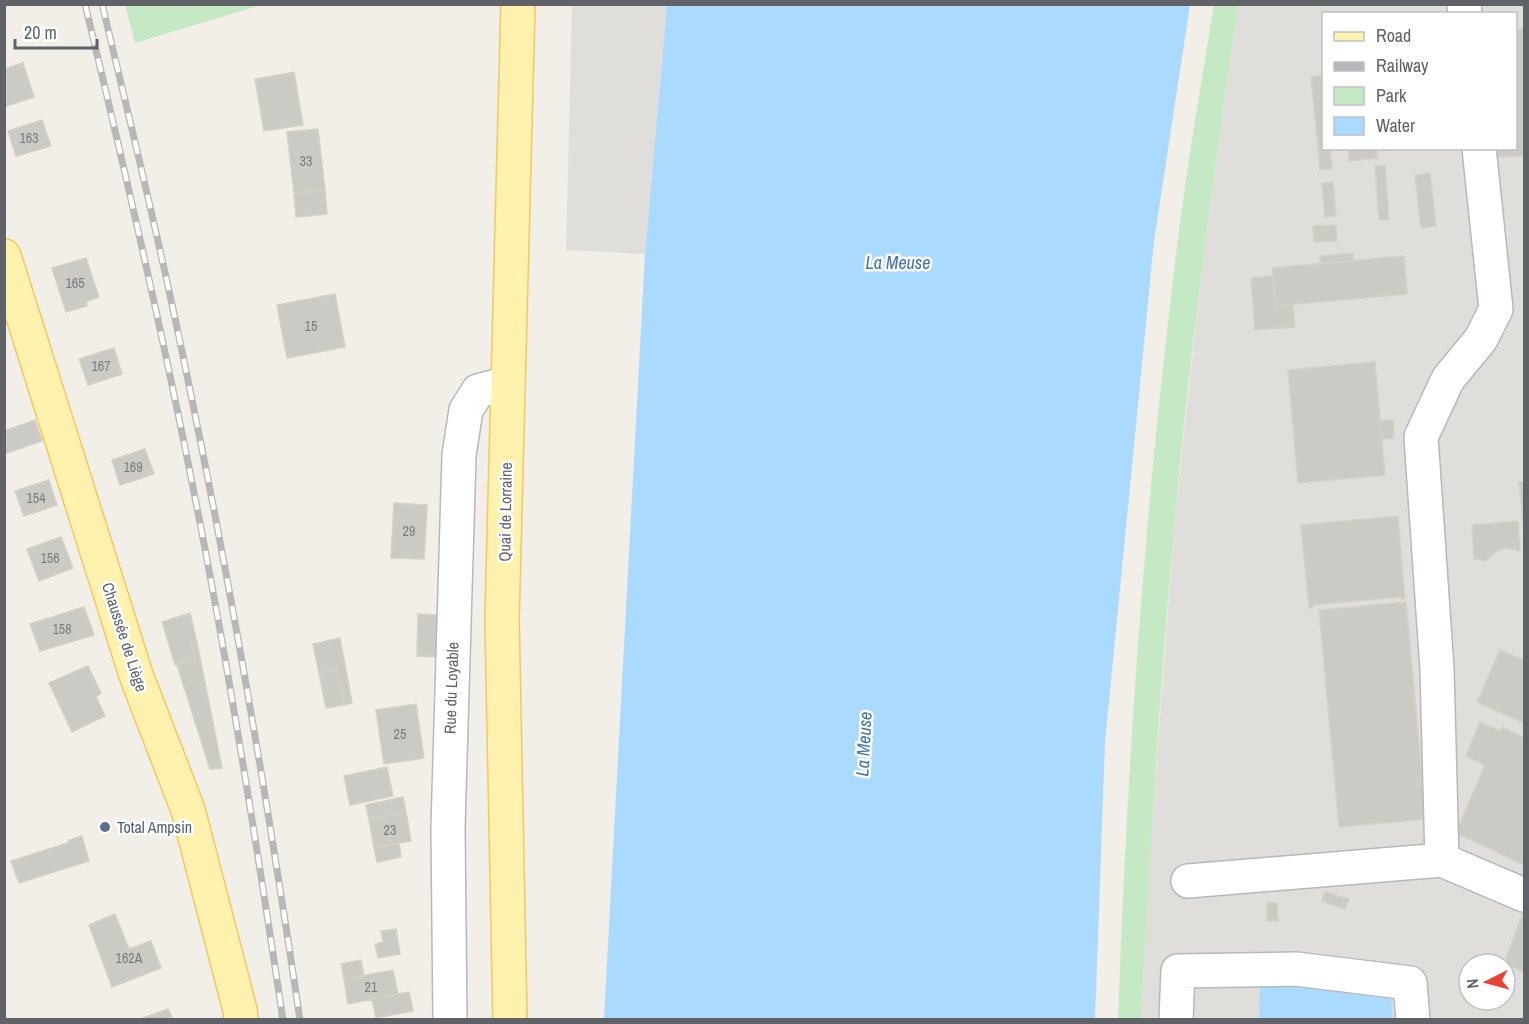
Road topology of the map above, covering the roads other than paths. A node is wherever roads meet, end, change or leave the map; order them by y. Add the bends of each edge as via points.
1 (518, 4) edge
2 (1479, 150) edge
3 (4, 256) edge
4 (508, 383) junction
5 (1442, 860) junction
6 (1188, 881) dead end
7 (1524, 895) edge
8 (241, 1020) edge
9 (450, 1020) edge
10 (510, 1020) edge
11 (1176, 1020) edge
12 (1413, 1020) edge

1 - 4 main road, Quai de Lorraine
2 - 5 street via 1496,309 1481,339 1448,379 1421,437 1437,669
3 - 8 main road, Chaussée de Liège via 136,675 188,810
4 - 9 street, Rue du Loyable via 478,391 466,410 459,455 448,826
4 - 10 main road, Quai de Lorraine via 502,620
5 - 6 street
5 - 7 street
11 - 12 street via 1178,971 1296,969 1410,983

